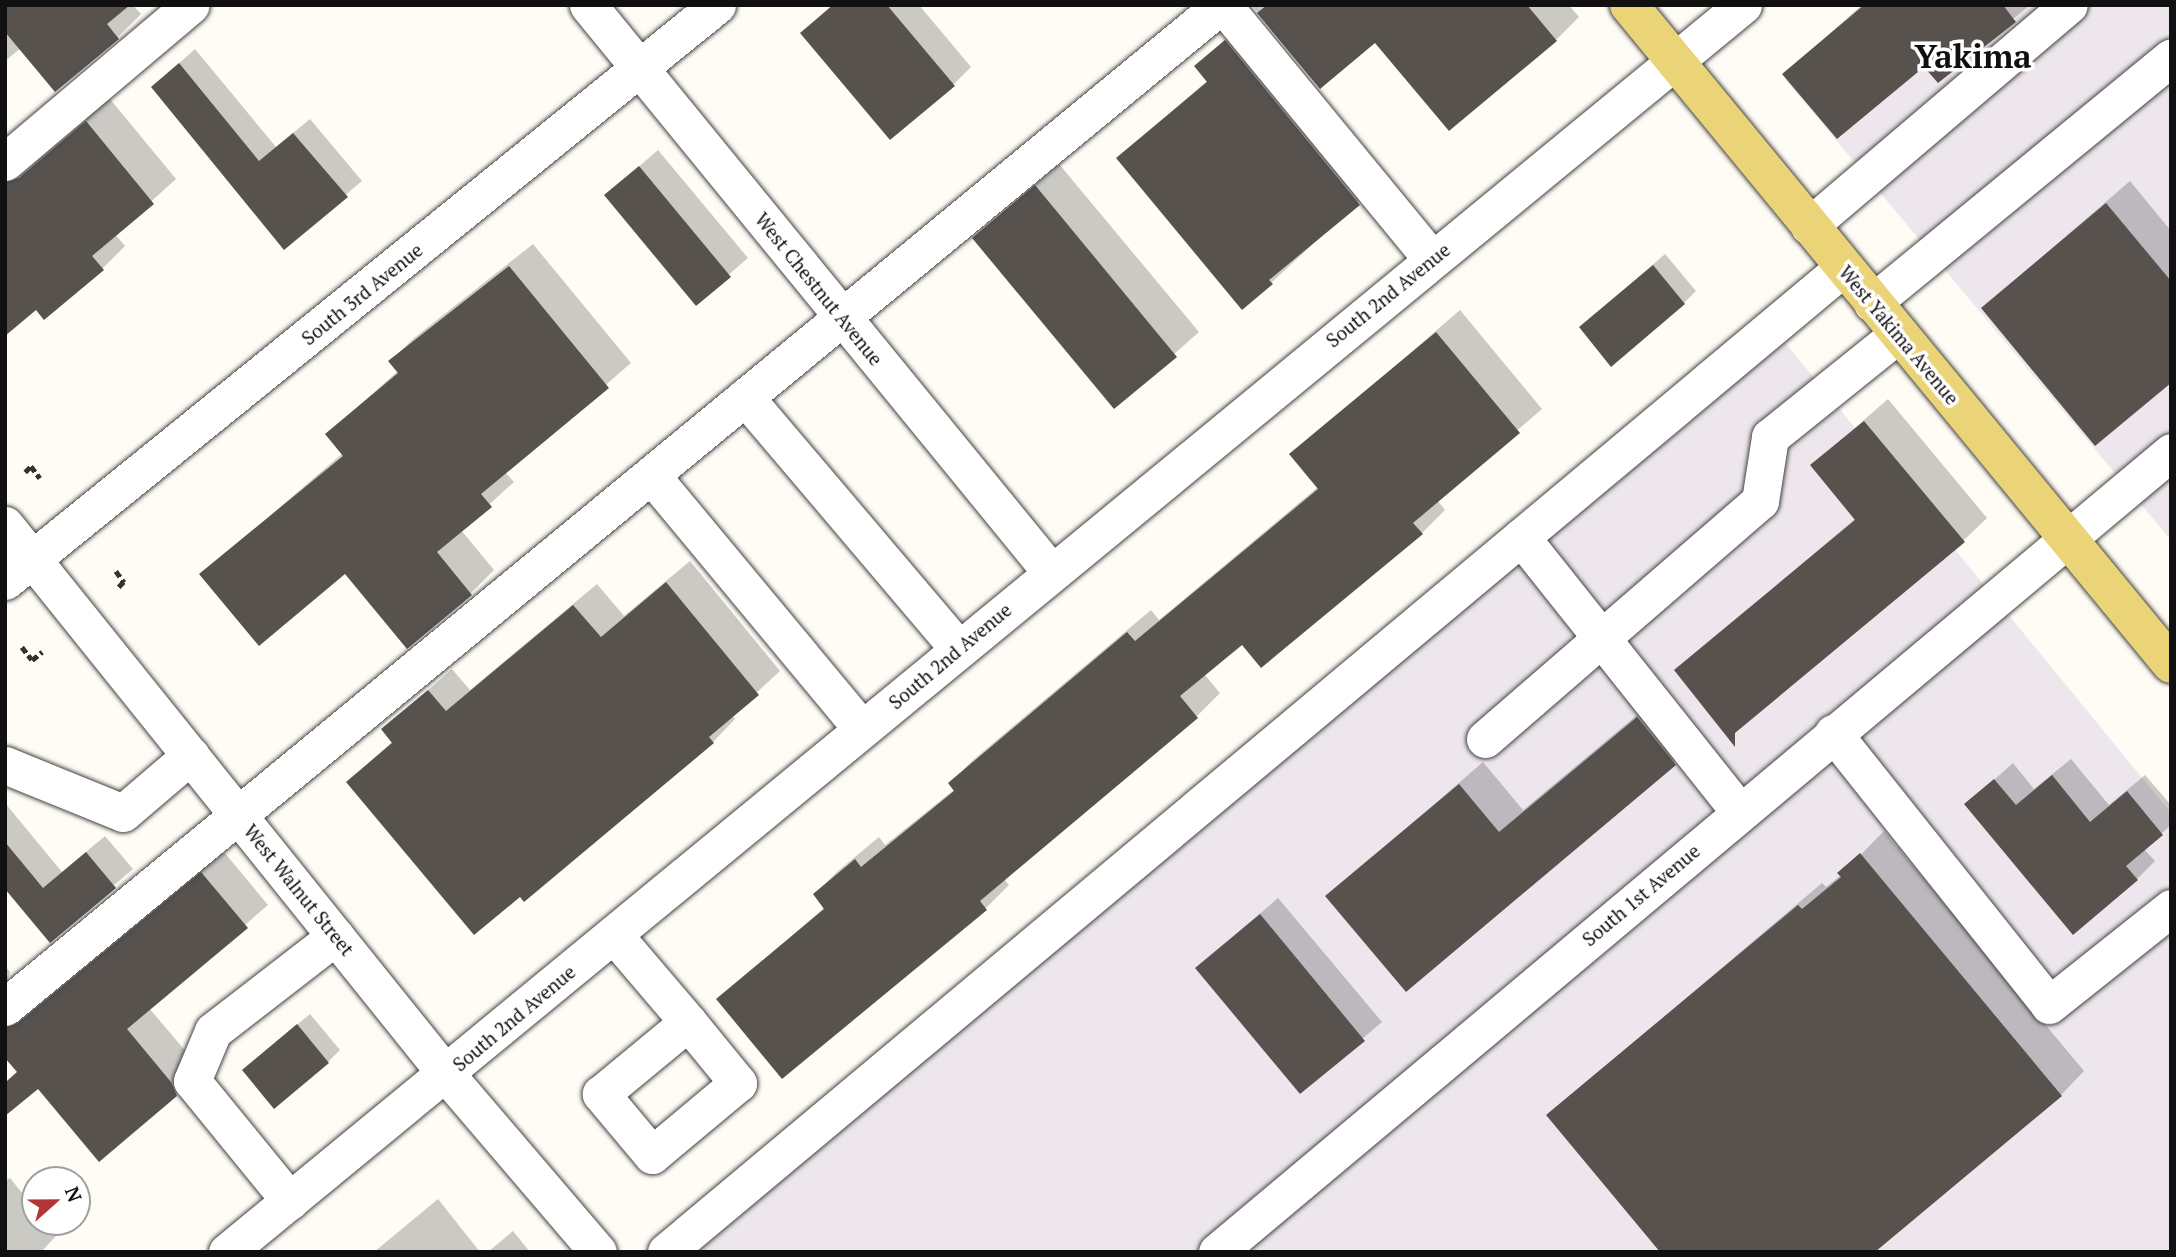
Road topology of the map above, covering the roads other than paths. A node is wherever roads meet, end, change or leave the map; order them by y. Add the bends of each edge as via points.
1 (191, 5) edge
2 (588, 5) edge
3 (717, 5) edge
4 (1222, 5) edge
5 (1629, 5) edge
6 (1743, 5) edge
7 (2047, 13) edge
8 (2171, 57) edge
9 (1674, 60) junction
10 (640, 70) junction
11 (5, 162) edge
12 (1809, 226) junction
13 (1432, 259) junction
14 (1843, 268) junction
15 (1872, 303) junction
16 (842, 317) junction
17 (1898, 334) junction
18 (745, 397) junction
19 (2171, 452) edge
20 (651, 475) junction
21 (5, 525) edge
22 (1521, 537) junction
23 (2066, 537) junction
24 (33, 558) junction
25 (1051, 572) junction
26 (5, 581) edge
27 (1602, 638) junction
28 (959, 649) junction
29 (2171, 664) edge
30 (862, 729) junction
31 (1833, 733) junction
32 (1485, 739) dead end
33 (191, 755) junction
34 (5, 765) edge
35 (1740, 812) junction
36 (239, 814) junction
37 (2171, 908) edge
38 (614, 935) junction
39 (336, 936) junction
40 (5, 1007) edge
41 (688, 1022) dead end
42 (446, 1074) junction
43 (290, 1200) junction
44 (227, 1252) edge
45 (598, 1252) edge
46 (666, 1252) edge
47 (1217, 1252) edge

1 - 11 street
2 - 10 street, West Chestnut Avenue
3 - 10 street, South 3rd Avenue
4 - 13 street
4 - 16 street
5 - 9 main road, West Yakima Avenue
6 - 9 street, South 2nd Avenue
7 - 12 street
8 - 15 street
9 - 12 main road, West Yakima Avenue
9 - 13 street, South 2nd Avenue
10 - 16 street, West Chestnut Avenue
10 - 24 street, South 3rd Avenue
12 - 14 main road, West Yakima Avenue
13 - 25 street, South 2nd Avenue
14 - 15 main road, West Yakima Avenue
14 - 22 street
15 - 17 main road, West Yakima Avenue
16 - 18 street
16 - 25 street, West Chestnut Avenue
17 - 23 main road, West Yakima Avenue
17 - 27 street via 1769,436 1760,501
18 - 20 street
18 - 28 street
19 - 23 street, South 1st Avenue
20 - 30 street
20 - 36 street
21 - 24 street, West Walnut Street
22 - 27 street
22 - 46 street
23 - 29 main road, West Yakima Avenue
23 - 31 street, South 1st Avenue
24 - 26 street, South 3rd Avenue
24 - 33 street, West Walnut Street
25 - 28 street, South 2nd Avenue
27 - 32 street
27 - 35 street
28 - 30 street, South 2nd Avenue
30 - 38 street, South 2nd Avenue
31 - 35 street, South 1st Avenue
31 - 37 street via 2049,1005
33 - 34 street via 123,813
33 - 36 street, West Walnut Street
35 - 47 street, South 1st Avenue
36 - 39 street, West Walnut Street
36 - 40 street
38 - 41 street
38 - 42 street, South 2nd Avenue
39 - 42 street, West Walnut Street
39 - 43 street via 213,1031 192,1081
42 - 43 street, South 2nd Avenue
42 - 45 street, West Walnut Street
43 - 44 street, South 2nd Avenue

